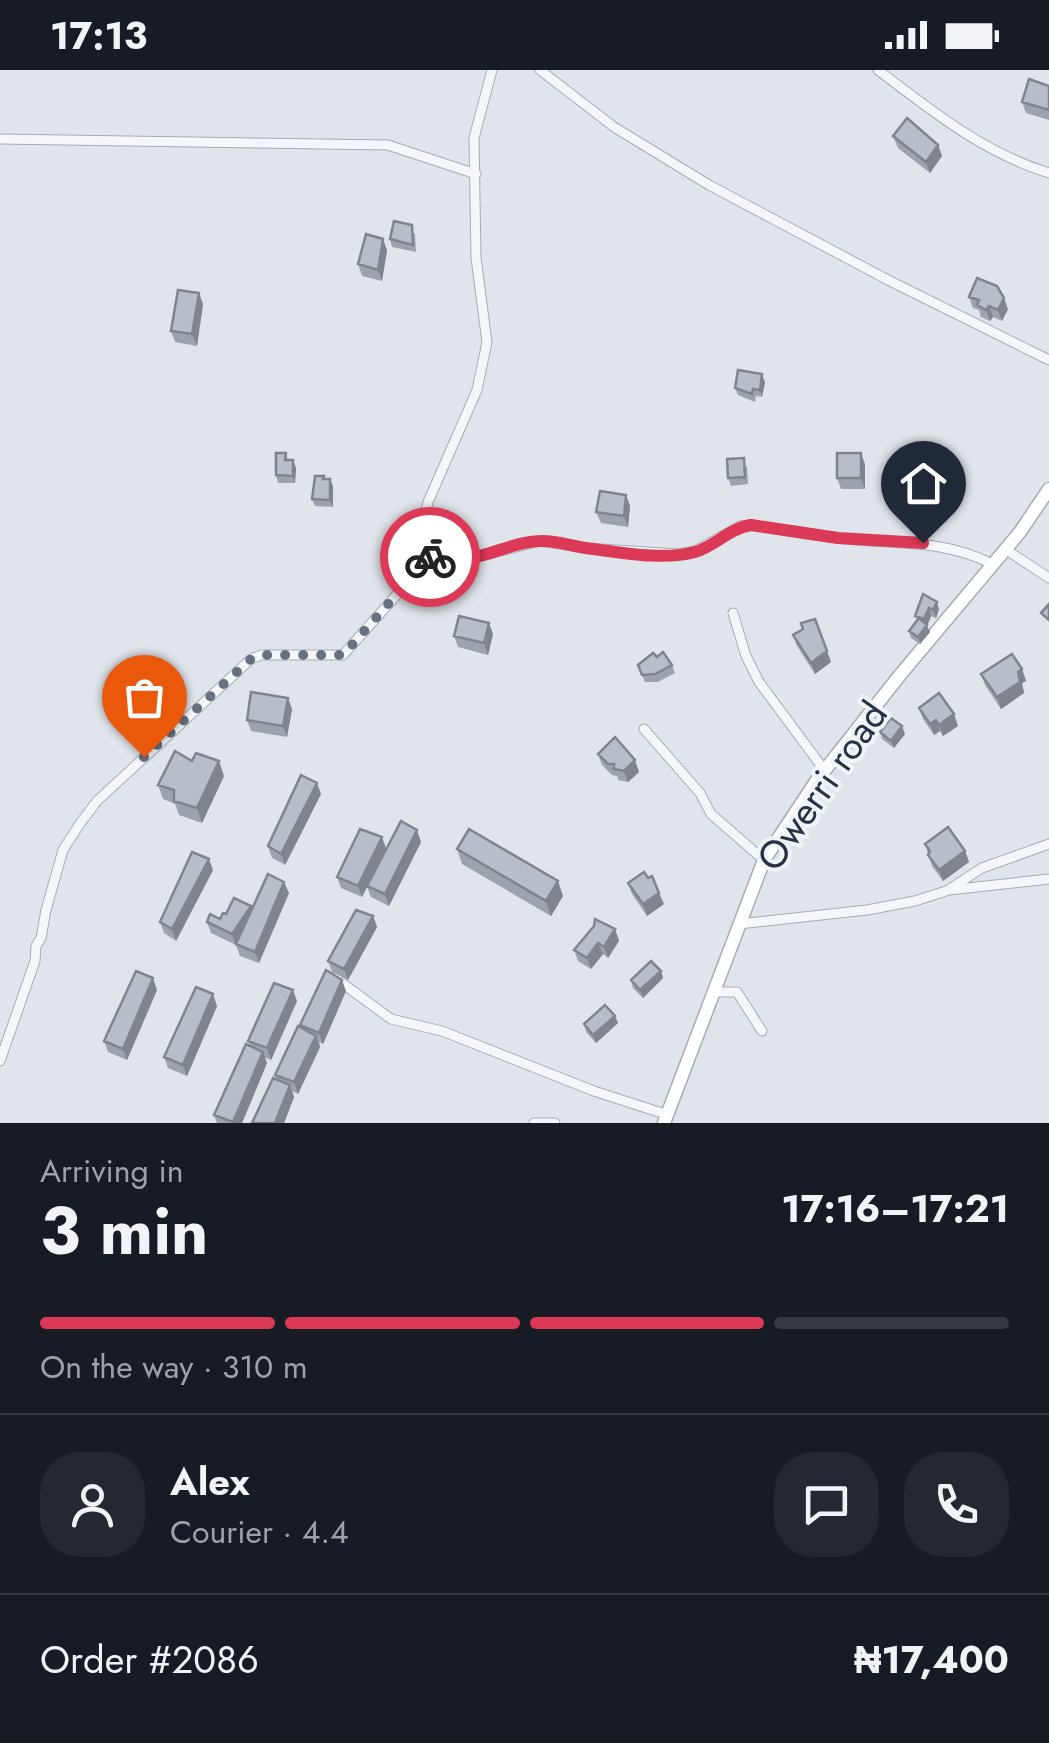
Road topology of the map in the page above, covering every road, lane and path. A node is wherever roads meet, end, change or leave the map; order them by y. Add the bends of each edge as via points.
1 (492, 70) edge
2 (540, 70) edge
3 (878, 70) edge
4 (0, 139) edge
5 (1049, 173) edge
6 (476, 174) junction
7 (1049, 360) edge
8 (1049, 489) edge
9 (1006, 549) junction
10 (434, 552) junction
11 (992, 564) junction
12 (1049, 578) edge
13 (733, 613) dead end
14 (644, 730) dead end
15 (825, 771) junction
16 (1049, 844) edge
17 (764, 860) junction
18 (1049, 879) edge
19 (948, 890) junction
20 (739, 924) junction
21 (332, 976) edge
22 (713, 992) junction
23 (762, 1031) dead end
24 (0, 1061) edge
25 (666, 1119) edge
26 (534, 1123) edge
27 (555, 1123) edge

1 - 6 street via 474,138
2 - 7 street via 614,127 709,185
3 - 5 street via 994,151
4 - 6 street via 388,145
6 - 10 street via 476,258 487,342 477,390 428,502 423,541
8 - 9 main road, Owerri road
9 - 11 main road, Owerri road
9 - 12 street
10 - 11 street via 484,558 540,540 678,554 751,525 923,543
10 - 24 street via 343,655 251,659 96,801 64,850
11 - 15 main road, Owerri road
13 - 15 street via 760,682
14 - 17 street via 711,814
15 - 17 main road, Owerri road
16 - 19 street via 982,868
17 - 20 main road, Owerri road
18 - 19 street
19 - 20 street via 867,910
20 - 22 main road, Owerri road
21 - 25 street via 392,1019 442,1031
22 - 23 street via 736,992
22 - 25 main road, Owerri road
26 - 27 street

